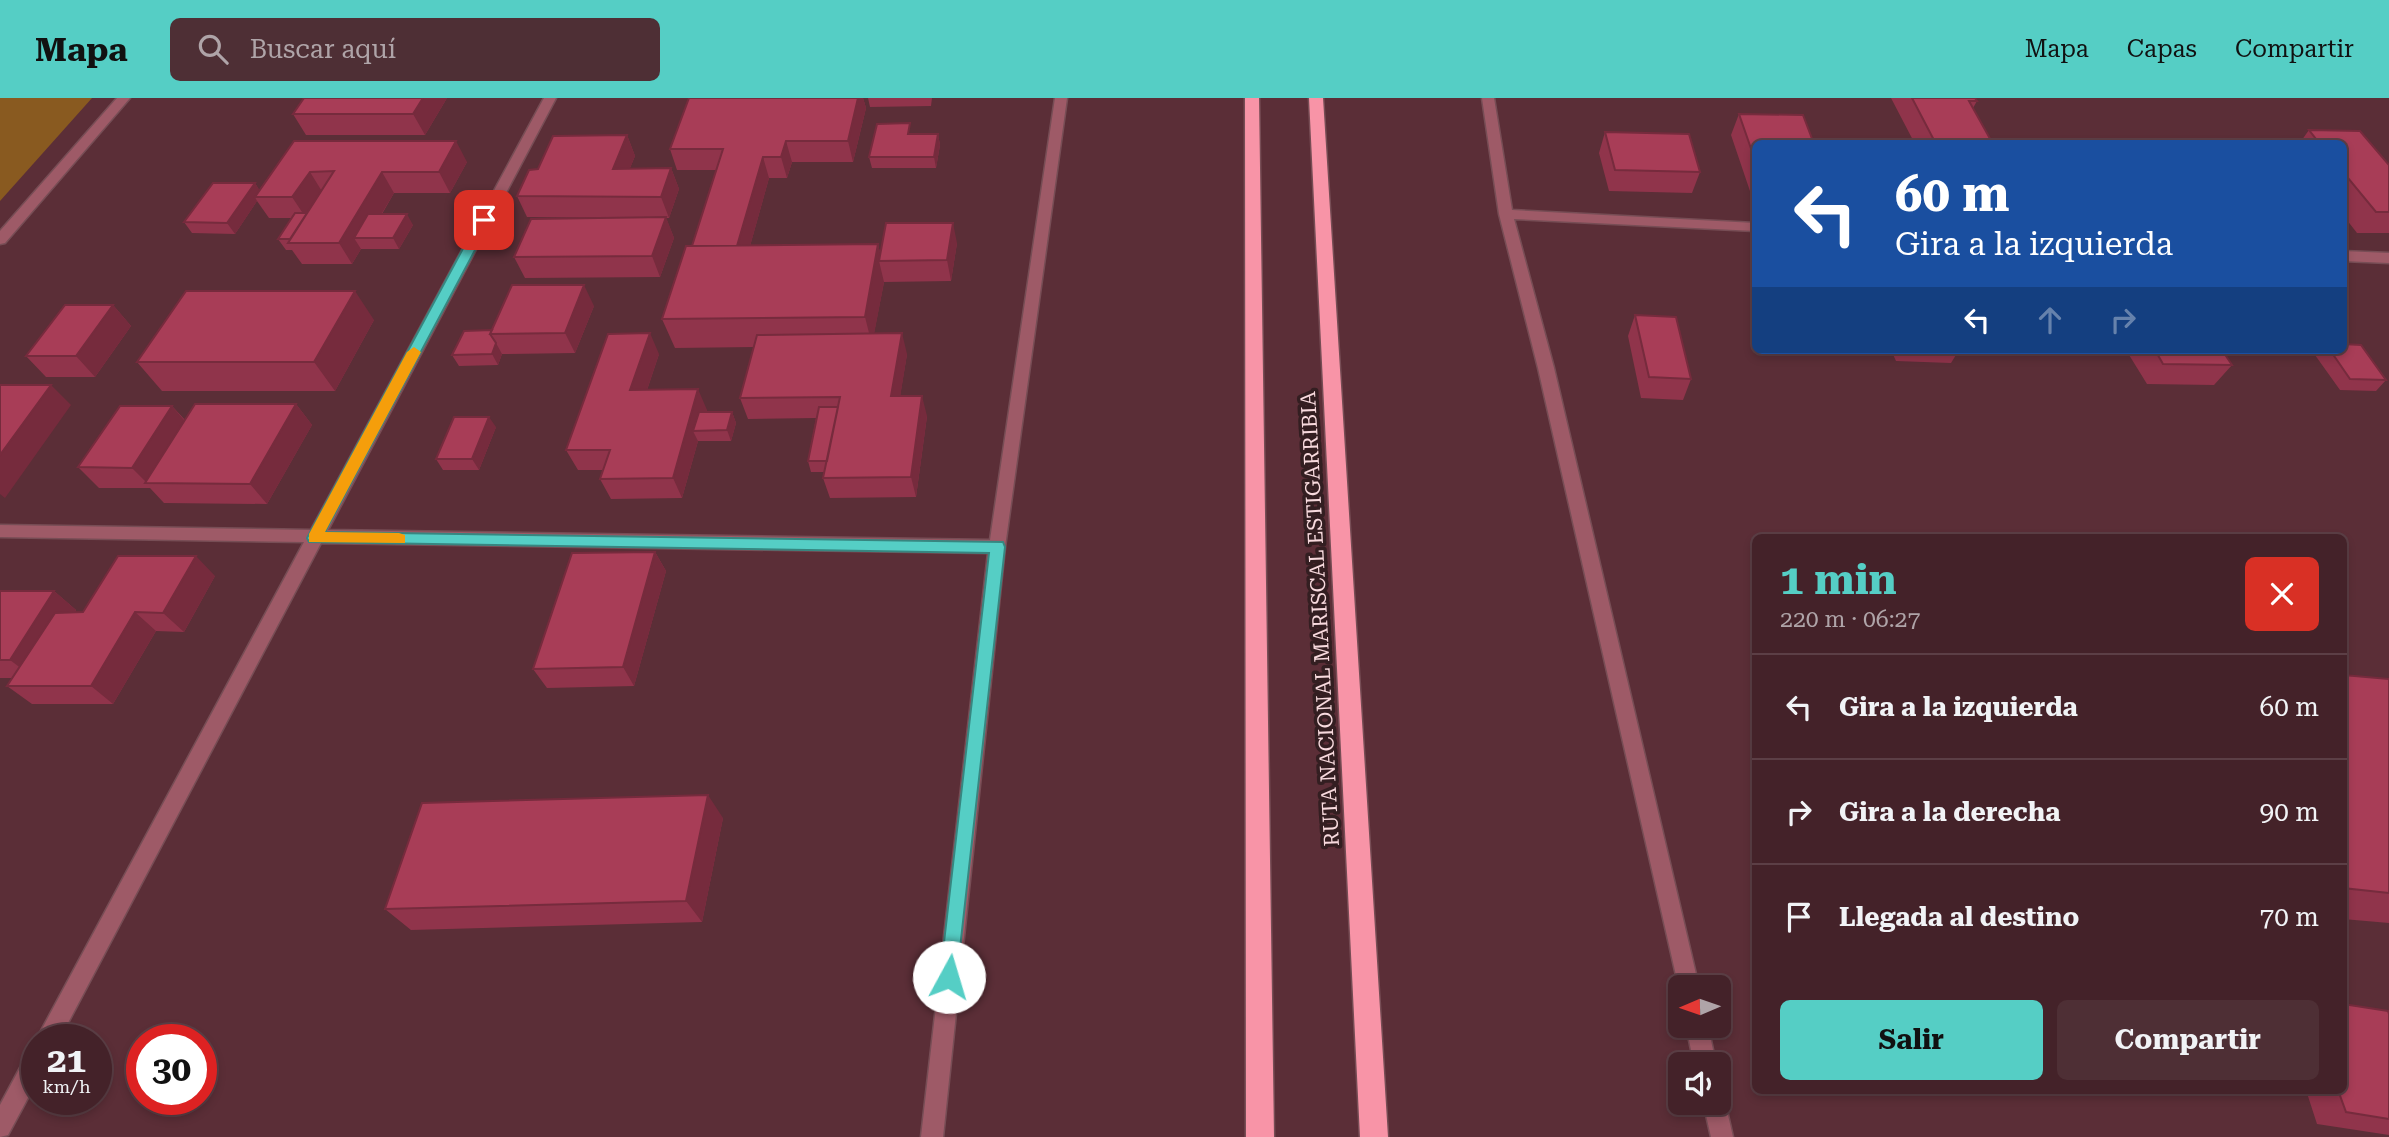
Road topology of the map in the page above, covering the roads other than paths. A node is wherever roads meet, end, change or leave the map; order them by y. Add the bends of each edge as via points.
1 (124, 98) edge
2 (550, 98) edge
3 (1061, 98) edge
4 (1252, 98) edge
5 (1316, 98) edge
6 (1488, 98) edge
7 (1506, 214) junction
8 (1752, 227) edge
9 (0, 240) edge
10 (2347, 256) edge
11 (2389, 258) edge
12 (0, 531) edge
13 (315, 538) junction
14 (997, 547) junction
15 (1685, 975) edge
16 (56, 1024) edge
17 (21, 1088) edge
18 (1717, 1115) edge
19 (0, 1127) edge
20 (932, 1137) edge
21 (1260, 1137) edge
22 (1374, 1137) edge
23 (1722, 1137) edge

1 - 9 street
2 - 13 street
3 - 14 street
4 - 21 highway
5 - 22 highway, RUTA NACIONAL MARISCAL ESTIGARRIBIA
6 - 7 street
7 - 8 street
7 - 15 street via 1546,368
10 - 11 street
12 - 13 street
13 - 14 street
13 - 16 street
14 - 20 street
17 - 19 street
18 - 23 street

